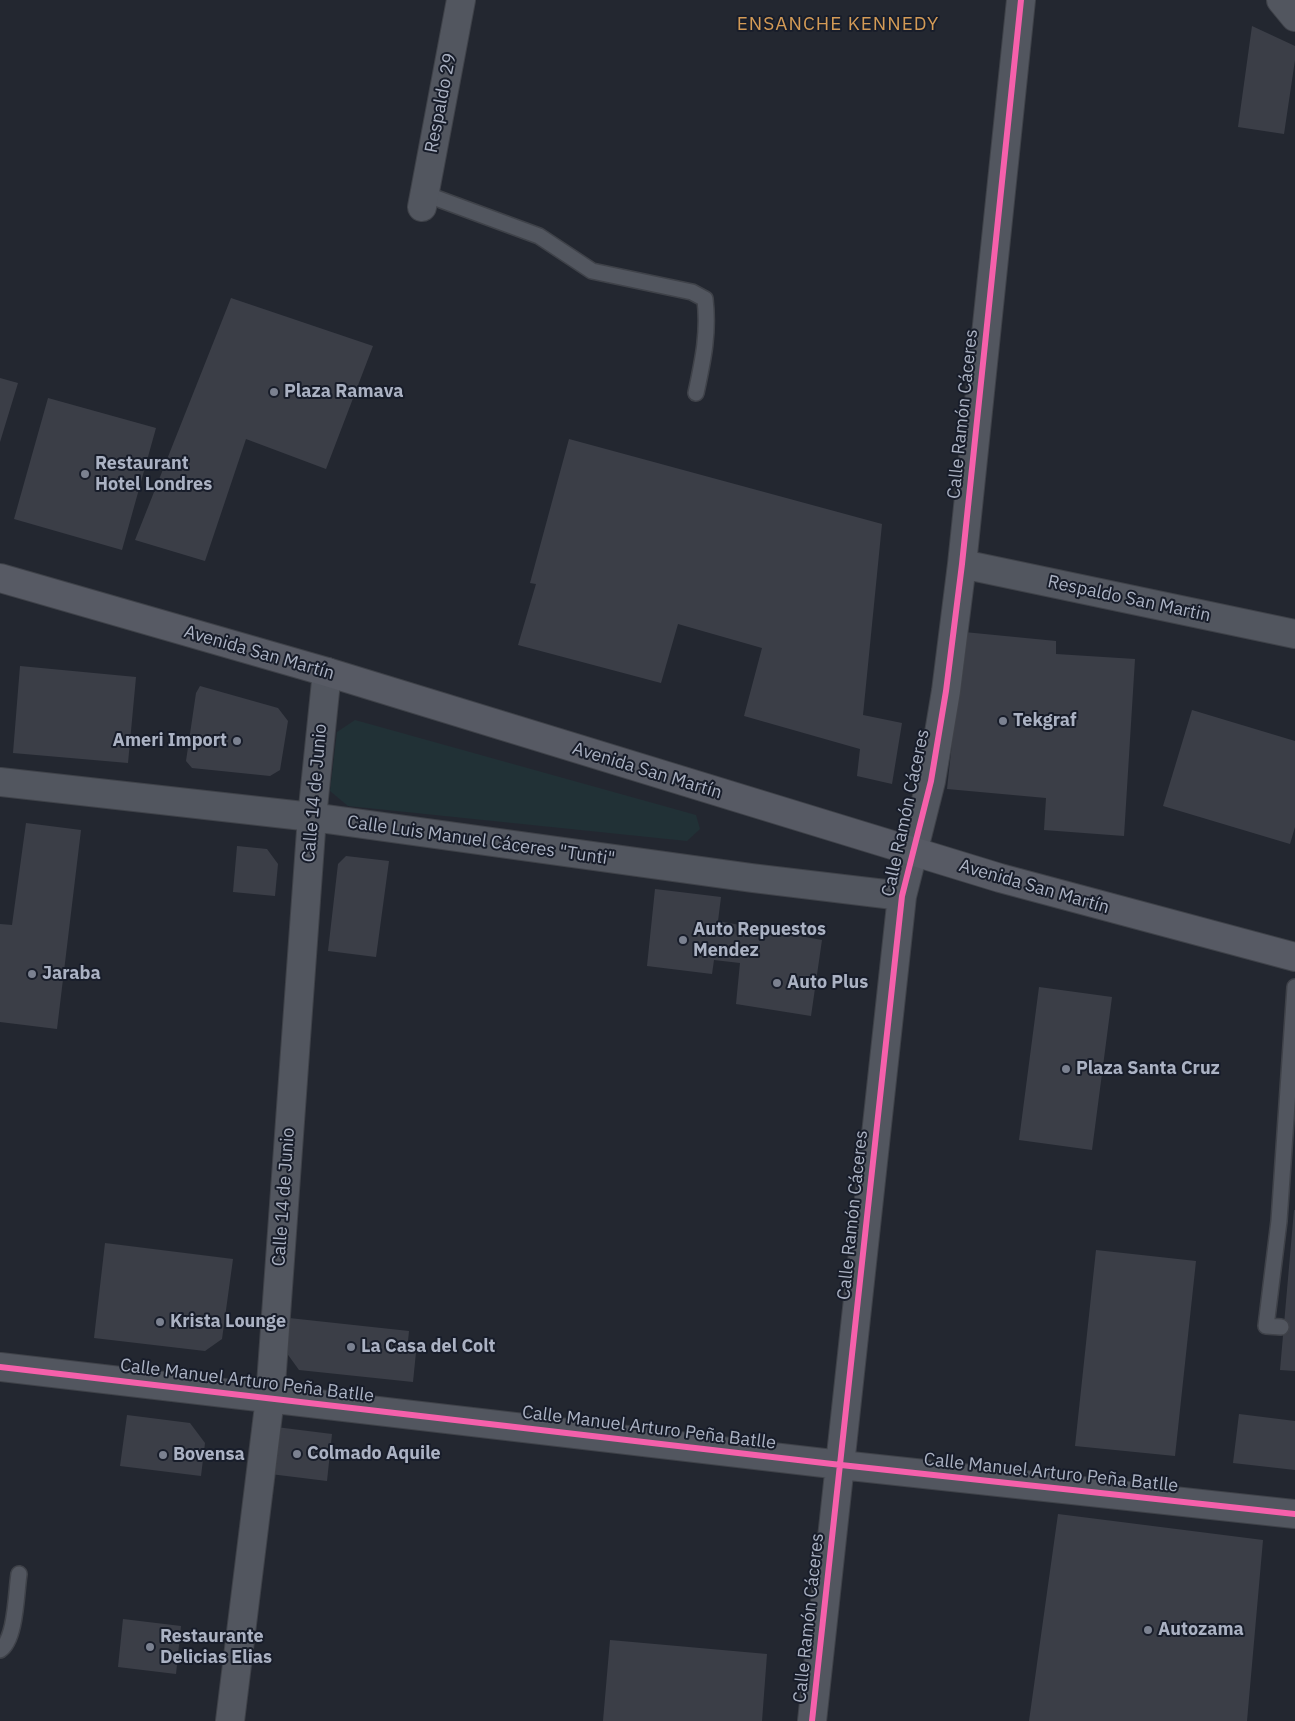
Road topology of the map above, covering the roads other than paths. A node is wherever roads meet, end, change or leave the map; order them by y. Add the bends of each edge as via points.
1 (461, 0) edge
2 (1021, 0) edge
3 (1281, 0) edge
4 (1295, 17) edge
5 (423, 200) joint
6 (696, 393) dead end
7 (962, 564) junction
8 (0, 578) edge
9 (1295, 634) edge
10 (327, 672) junction
11 (0, 782) edge
12 (312, 817) junction
13 (912, 853) junction
14 (902, 896) junction
15 (1295, 957) edge
16 (1295, 987) edge
17 (1281, 1327) dead end
18 (0, 1366) edge
19 (270, 1398) junction
20 (841, 1465) junction
21 (1295, 1514) edge
22 (18, 1574) dead end
23 (0, 1650) edge
24 (230, 1721) edge
25 (812, 1721) edge

1 - 5 street, Respaldo 29
2 - 7 street, Calle Ramón Cáceres
3 - 4 street
5 - 6 lane via 539,236 592,271 692,292 705,299 705,350
7 - 9 street, Respaldo San Martin
7 - 13 street, Calle Ramón Cáceres via 934,764
8 - 10 main road, Avenida San Martín
10 - 12 street, Calle 14 de Junio
10 - 13 main road, Avenida San Martín
11 - 12 street, Calle Luis Manuel Cáceres "Tunti"
12 - 14 street, Calle Luis Manuel Cáceres "Tunti"
12 - 19 street, Calle 14 de Junio
13 - 14 street, Calle Ramón Cáceres
13 - 15 main road, Avenida San Martín
14 - 20 street, Calle Ramón Cáceres
16 - 17 lane via 1282,1221 1266,1326
18 - 19 street, Calle Manuel Arturo Peña Batlle
19 - 20 street, Calle Manuel Arturo Peña Batlle
19 - 24 street, Calle 14 de Junio
20 - 21 street, Calle Manuel Arturo Peña Batlle
20 - 25 street, Calle Ramón Cáceres
22 - 23 lane via 11,1636

